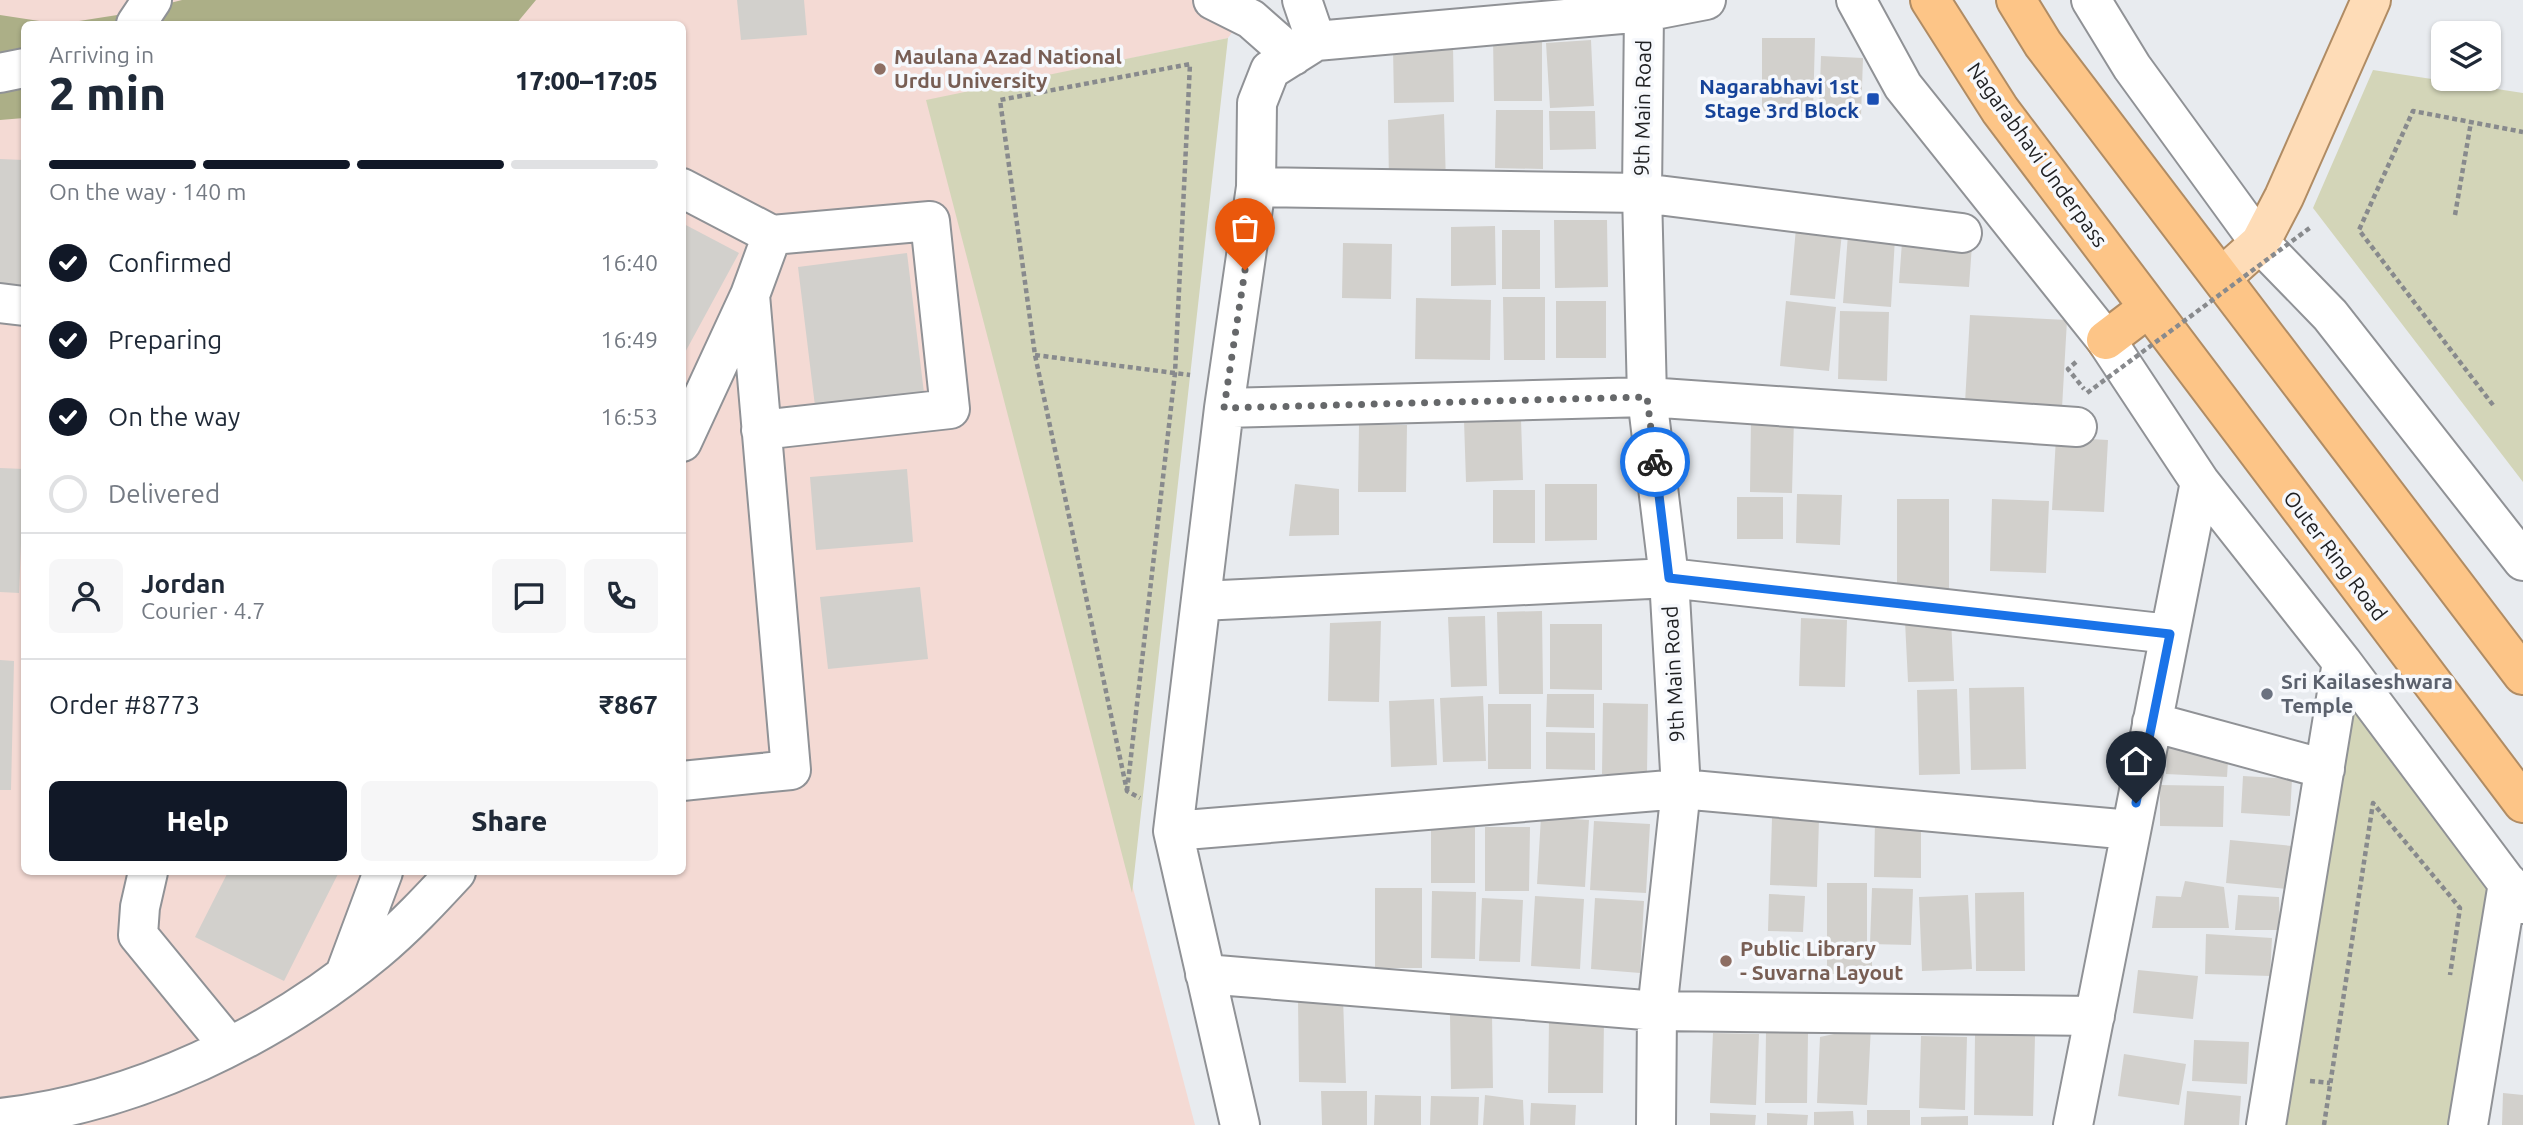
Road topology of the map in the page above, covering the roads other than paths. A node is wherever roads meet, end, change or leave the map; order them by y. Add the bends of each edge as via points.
1 (152, 0) edge
2 (1213, 0) edge
3 (1301, 0) edge
4 (1706, 0) edge
5 (1856, 0) edge
6 (1930, 0) edge
7 (2016, 0) edge
8 (2091, 0) edge
9 (2371, 0) edge
10 (1583, 8) edge
11 (1644, 12) junction
12 (138, 21) edge
13 (1305, 48) junction
14 (21, 69) edge
15 (0, 73) edge
16 (1256, 187) junction
17 (686, 190) edge
18 (1642, 193) junction
19 (1962, 233) dead end
20 (772, 235) junction
21 (2260, 243) junction
22 (2222, 277) junction
23 (750, 295) junction
24 (0, 303) edge
25 (21, 306) edge
26 (2148, 308) junction
27 (2106, 340) junction
28 (1227, 394) junction
29 (1647, 397) junction
30 (2082, 410) road end
31 (761, 430) junction
32 (686, 432) edge
33 (2200, 482) junction
34 (2523, 561) edge
35 (1669, 578) junction
36 (1201, 600) junction
37 (2170, 634) junction
38 (2342, 662) junction
39 (2523, 675) edge
40 (2152, 722) junction
41 (2325, 769) junction
42 (686, 781) edge
43 (1681, 789) junction
44 (2523, 803) edge
45 (1174, 823) junction
46 (2131, 830) junction
47 (147, 875) edge
48 (382, 875) edge
49 (453, 875) edge
50 (2515, 893) edge
51 (345, 974) junction
52 (1205, 974) junction
53 (1657, 1011) junction
54 (2095, 1016) junction
55 (229, 1046) junction
56 (0, 1118) edge
57 (1240, 1125) edge
58 (1656, 1125) edge
59 (2073, 1125) edge
60 (2266, 1125) edge
61 (2468, 1125) edge

1 - 12 street
2 - 13 street
3 - 13 street
4 - 11 street
5 - 27 street via 1903,86
6 - 26 highway, Nagarabhavi Underpass via 2000,110
7 - 22 highway via 2043,44
8 - 21 street via 2132,67
9 - 21 main road
10 - 11 street
10 - 13 street
11 - 18 street, 9th Main Road
13 - 16 street via 1270,70 1257,103
14 - 15 street
16 - 18 street
16 - 28 street
17 - 20 street
18 - 19 street
18 - 29 street, 9th Main Road
20 - 23 street
20 - 31 street via 930,221 950,408
21 - 22 main road
21 - 34 street via 2330,315
22 - 39 highway
23 - 31 street
23 - 32 street
24 - 25 street
26 - 27 highway
26 - 44 highway, Outer Ring Road
27 - 33 street
28 - 29 street
28 - 36 street
29 - 30 street
29 - 35 street, 9th Main Road
31 - 42 street via 792,770
33 - 37 street
33 - 38 street
35 - 36 street
35 - 37 street
35 - 43 street, 9th Main Road
36 - 45 street
37 - 40 street
38 - 41 street
38 - 50 street
40 - 41 street
40 - 46 street
41 - 60 street
43 - 45 street
43 - 46 street
43 - 53 street, 9th Main Road
45 - 52 street
46 - 54 street
47 - 55 street via 138,935
48 - 51 street
49 - 51 street via 377,950
50 - 61 street
51 - 55 street via 273,1023
52 - 53 street
52 - 57 street
53 - 54 street
53 - 58 street, 9th Main Road
54 - 59 street
55 - 56 street via 117,1092

